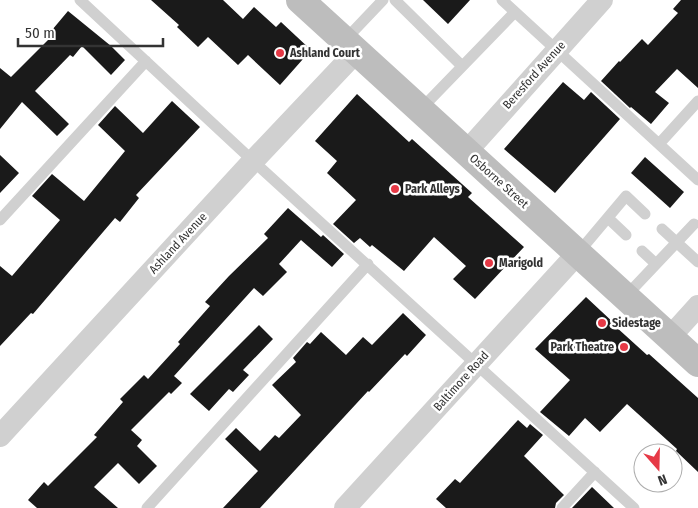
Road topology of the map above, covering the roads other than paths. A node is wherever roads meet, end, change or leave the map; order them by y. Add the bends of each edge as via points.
1 (80, 0) edge
2 (300, 0) edge
3 (383, 0) edge
4 (396, 0) edge
5 (502, 0) edge
6 (602, 0) edge
7 (515, 12) junction
8 (351, 46) junction
9 (556, 50) junction
10 (146, 62) junction
11 (462, 66) junction
12 (698, 101) edge
13 (420, 110) junction
14 (659, 144) junction
15 (466, 152) junction
16 (253, 161) junction
17 (698, 180) edge
18 (645, 214) dead end
19 (608, 218) junction
20 (0, 220) edge
21 (694, 224) dead end
22 (662, 230) dead end
23 (626, 235) dead end
24 (676, 243) junction
25 (642, 251) dead end
26 (578, 253) junction
27 (698, 262) edge
28 (368, 264) junction
29 (656, 264) junction
30 (625, 297) junction
31 (698, 306) edge
32 (670, 337) junction
33 (698, 363) edge
34 (476, 364) junction
35 (0, 436) edge
36 (595, 472) junction
37 (147, 508) edge
38 (345, 508) edge
39 (562, 508) edge
40 (634, 508) edge

1 - 10 lane
2 - 8 main road, Osborne Street
3 - 8 lane
4 - 11 lane
5 - 7 lane
6 - 9 street, Beresford Avenue
7 - 9 lane
7 - 11 lane
8 - 13 main road, Osborne Street
8 - 16 street, Ashland Avenue
9 - 14 lane
9 - 15 street, Beresford Avenue
10 - 16 lane
10 - 20 lane
11 - 13 lane
12 - 14 lane
13 - 15 main road, Osborne Street
14 - 17 lane
15 - 26 main road, Osborne Street
16 - 28 lane
16 - 35 street, Ashland Avenue
18 - 19 lane via 626,196
19 - 23 lane
19 - 26 lane
21 - 24 lane
22 - 24 lane
24 - 27 lane
24 - 29 lane
25 - 29 lane
26 - 30 main road, Osborne Street
26 - 34 street, Baltimore Road
28 - 34 lane
28 - 37 lane
29 - 30 lane
30 - 32 main road, Osborne Street
31 - 32 street
32 - 33 main road, Osborne Street
34 - 36 lane
34 - 38 street, Baltimore Road
36 - 39 lane
36 - 40 lane

